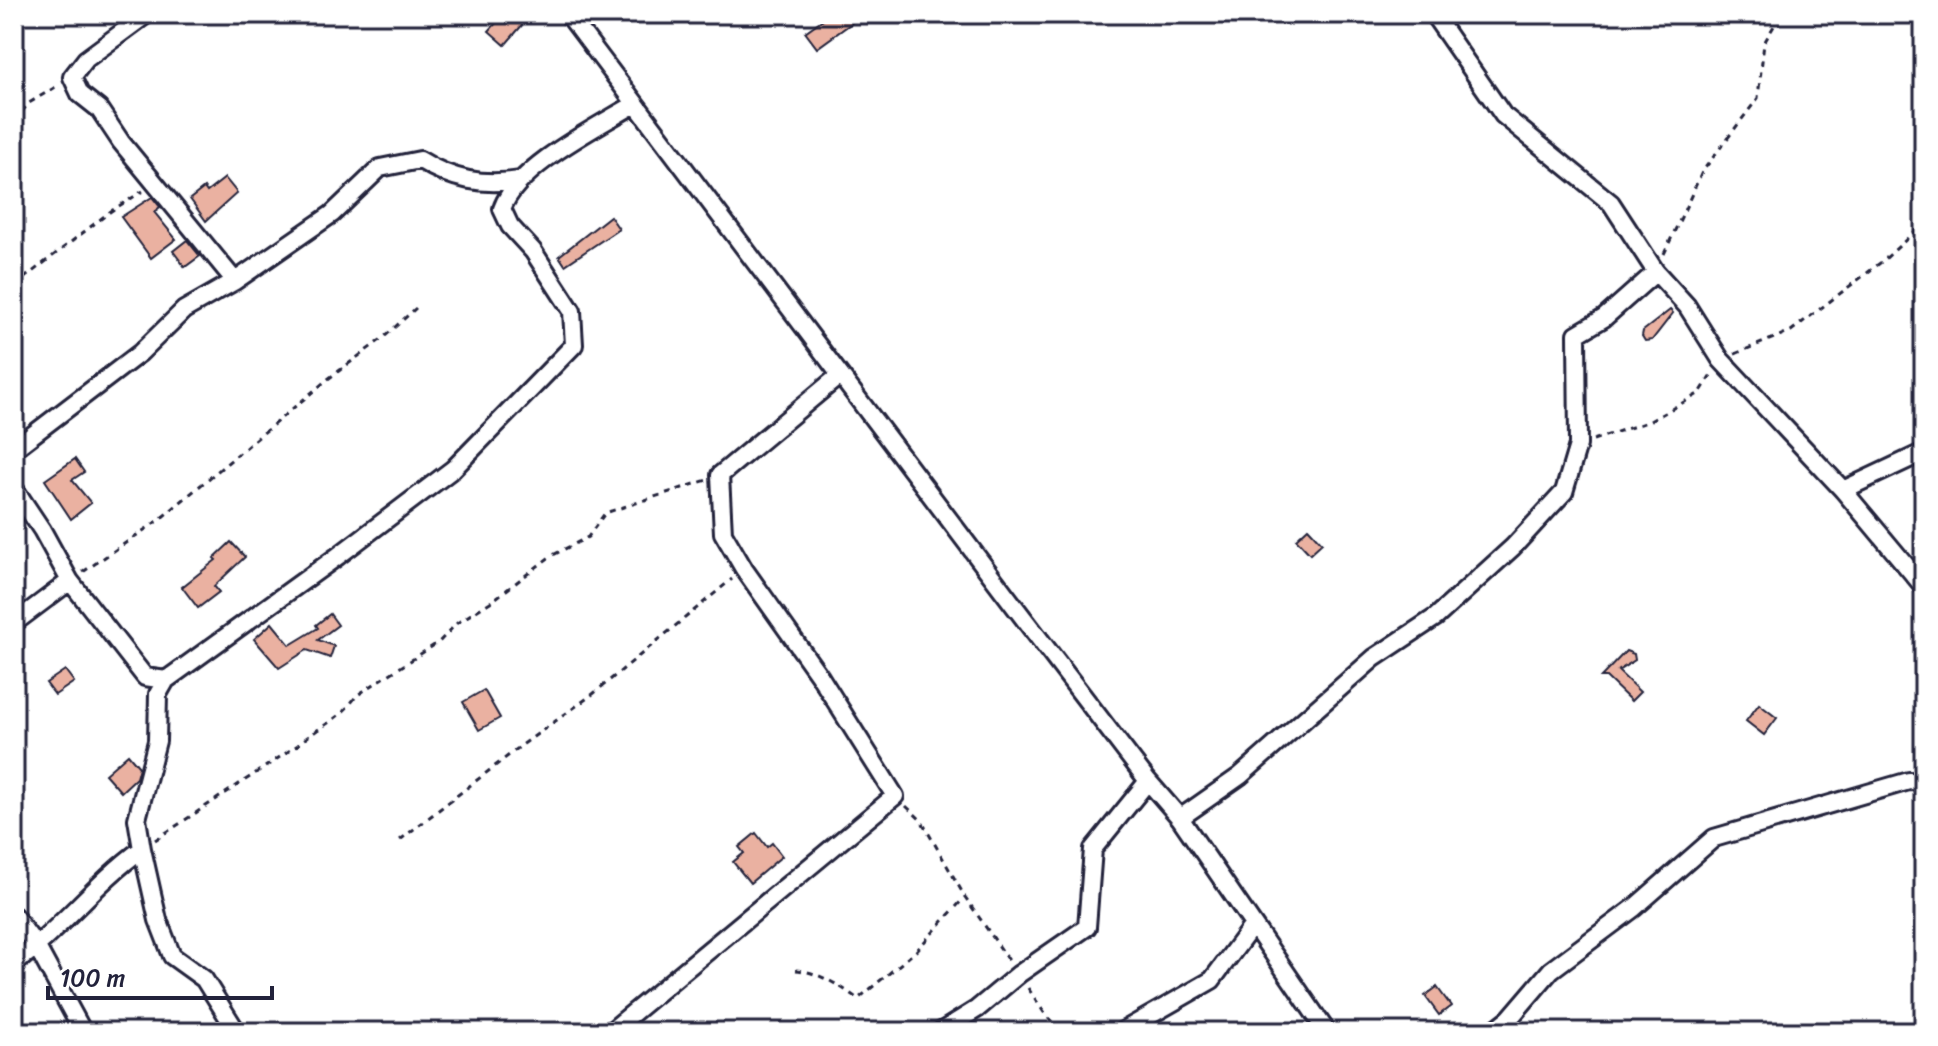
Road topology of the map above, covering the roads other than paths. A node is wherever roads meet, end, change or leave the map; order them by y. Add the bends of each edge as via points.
1 (147, 14) edge
2 (568, 14) edge
3 (1433, 14) edge
4 (635, 104) junction
5 (520, 180) junction
6 (1656, 272) junction
7 (235, 281) junction
8 (840, 375) junction
9 (14, 449) edge
10 (1924, 452) edge
11 (14, 488) edge
12 (1843, 490) junction
13 (70, 581) junction
14 (1924, 587) edge
15 (14, 623) edge
16 (166, 680) junction
17 (1148, 781) junction
18 (1924, 782) edge
19 (1180, 818) junction
20 (142, 849) junction
21 (14, 916) edge
22 (1253, 925) junction
23 (37, 947) junction
24 (14, 964) edge
25 (83, 1032) edge
26 (237, 1032) edge
27 (610, 1032) edge
28 (940, 1032) edge
29 (1121, 1032) edge
30 (1327, 1032) edge
31 (1492, 1032) edge

1 - 7 street via 86,59 72,77 80,94 99,109
2 - 4 street
3 - 6 street via 1503,115 1611,203
4 - 5 street
4 - 8 street
5 - 7 street via 490,185 440,173 420,160 380,168 332,214
5 - 16 street via 502,209 572,311 574,345 453,469
6 - 12 street via 1687,306 1721,360
6 - 19 street via 1604,318 1577,334 1578,445 1564,492 1436,617 1374,658 1240,776
7 - 9 street via 184,310 140,353
8 - 17 street
8 - 27 street via 720,475 723,533 895,796
10 - 12 street
11 - 13 street
12 - 14 street
13 - 15 street
13 - 16 street via 145,677
16 - 20 street via 158,694 157,741 137,819
17 - 19 street
17 - 28 street via 1093,849 1087,927
18 - 31 street via 1909,781 1714,838 1634,908 1551,970
19 - 22 street
20 - 23 street
20 - 26 street via 172,956 204,979
21 - 23 street
22 - 29 street via 1212,980
22 - 30 street
23 - 24 street
23 - 25 street

